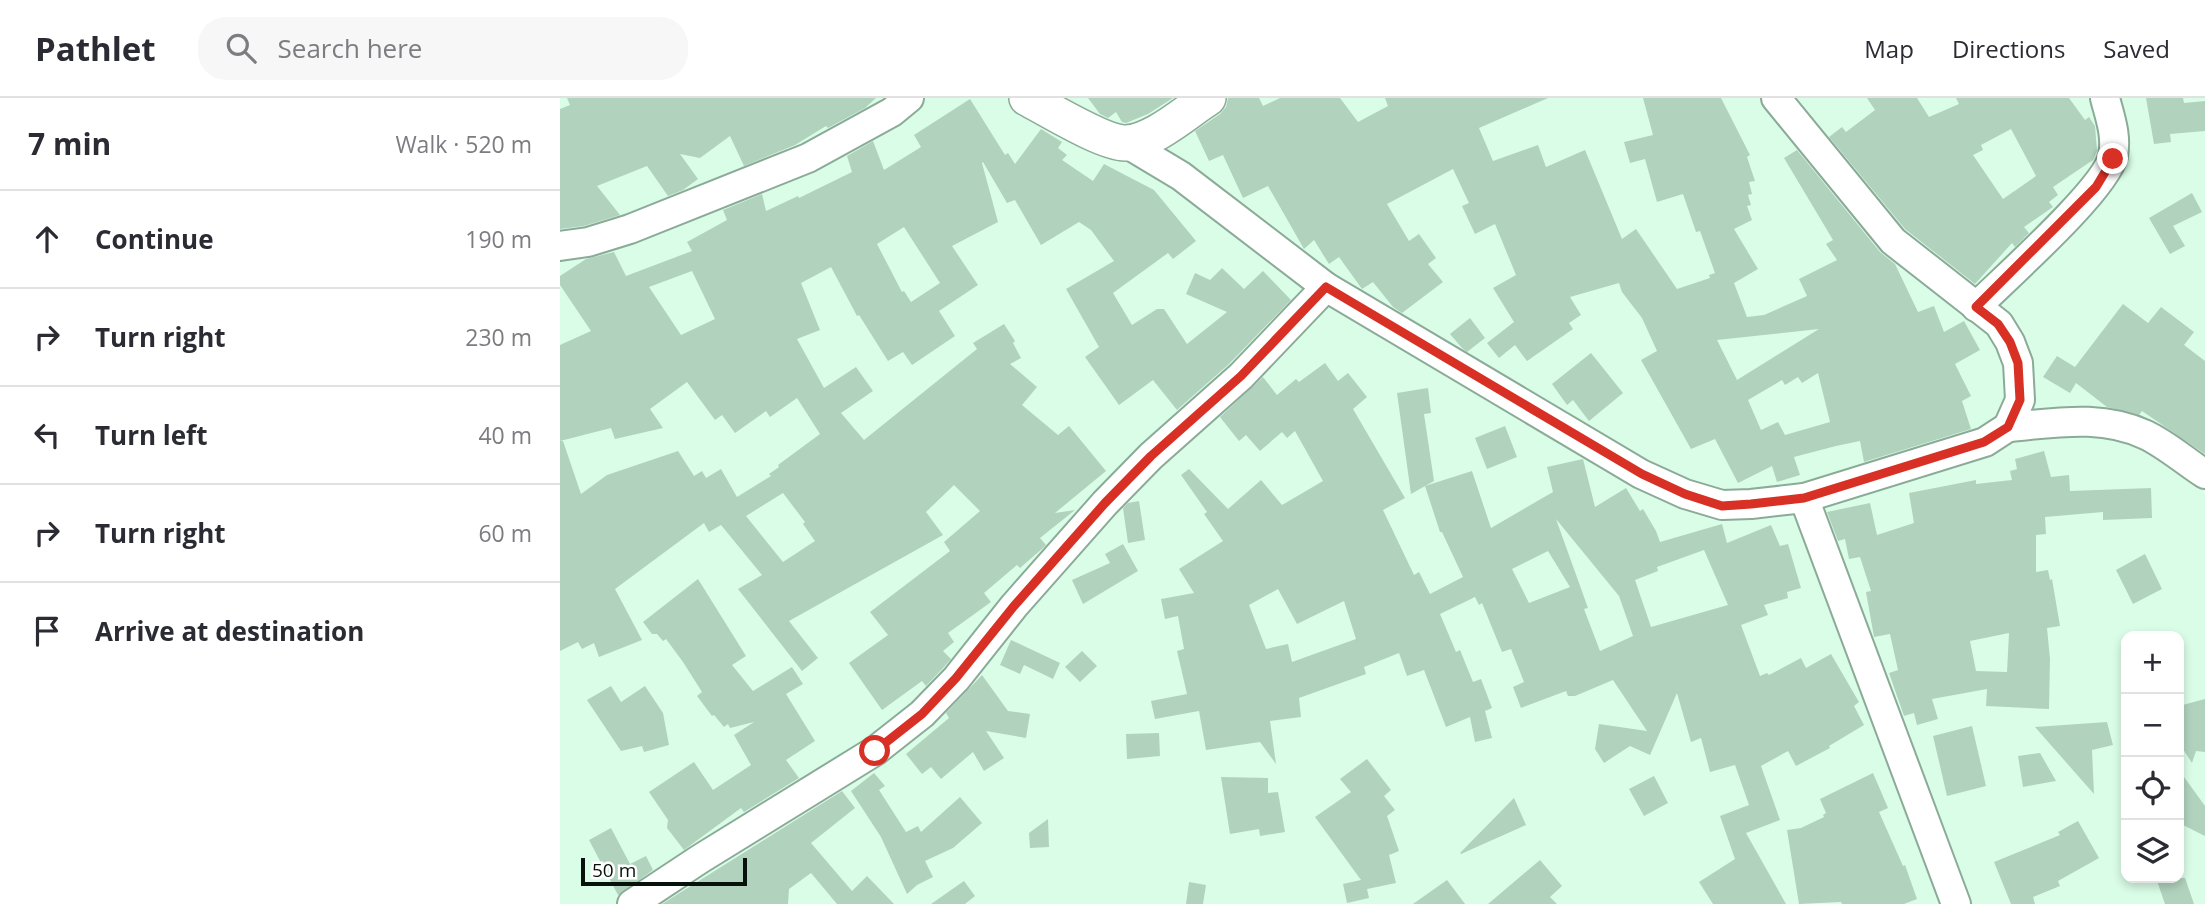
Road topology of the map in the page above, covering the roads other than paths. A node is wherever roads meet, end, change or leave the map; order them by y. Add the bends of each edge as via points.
1 (909, 98) edge
2 (1027, 98) edge
3 (1208, 98) edge
4 (1776, 98) edge
5 (2105, 98) edge
6 (1126, 143) junction
7 (560, 246) edge
8 (1326, 287) junction
9 (1976, 307) junction
10 (2008, 427) junction
11 (2205, 474) edge
12 (1804, 498) junction
13 (632, 904) edge
14 (1956, 904) edge

1 - 7 street via 807,158 630,229
2 - 6 main road
3 - 6 main road via 1152,135
4 - 9 street via 1893,241
5 - 9 street via 2115,135 2113,159 2096,187
6 - 8 street via 1181,176
8 - 12 street via 1642,474 1685,494 1722,506
8 - 13 street via 1241,376 1105,503 922,714 875,751
9 - 10 street via 1998,324 2018,363 2020,400
10 - 11 street via 2091,420 2115,425 2146,435
10 - 12 street via 1984,442
12 - 14 street

